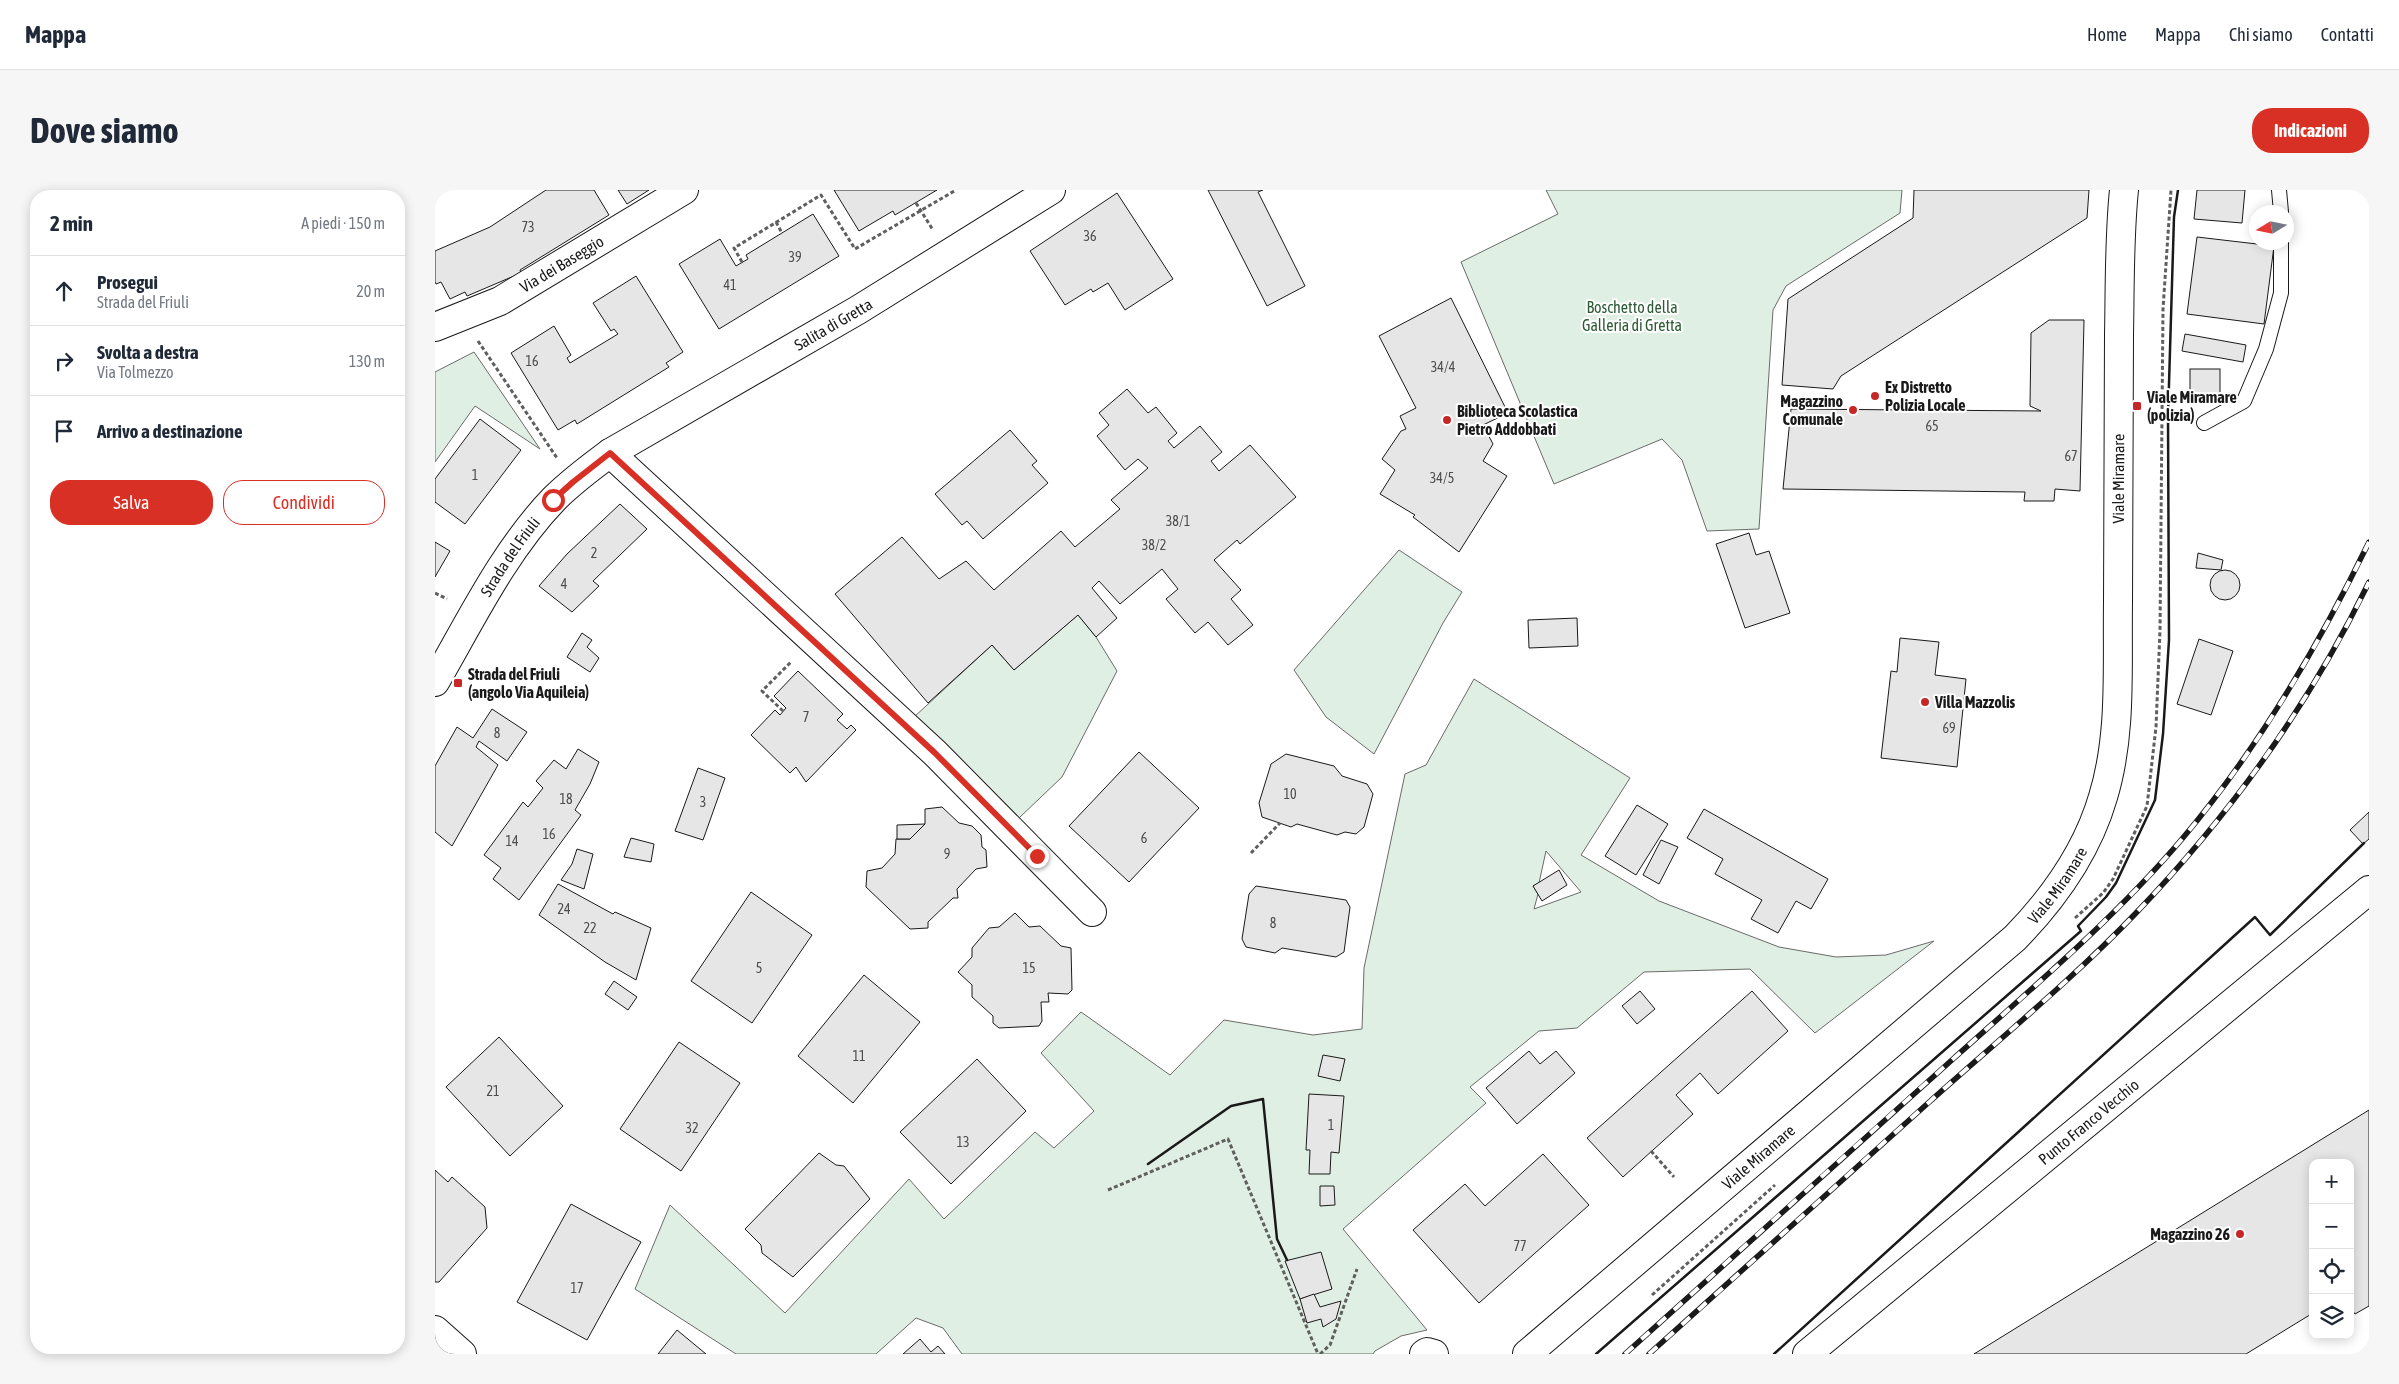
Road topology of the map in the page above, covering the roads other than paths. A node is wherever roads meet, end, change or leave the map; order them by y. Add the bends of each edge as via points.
1 (684, 190) edge
2 (1051, 190) edge
3 (2124, 190) edge
4 (2279, 190) edge
5 (2280, 205) edge
6 (2281, 250) edge
7 (435, 327) edge
8 (2204, 423) dead end
9 (610, 453) junction
10 (435, 682) edge
11 (2369, 890) edge
12 (1092, 912) dead end
13 (435, 1330) edge
14 (462, 1354) edge
15 (1424, 1354) edge
16 (1434, 1354) edge
17 (1527, 1354) edge
18 (1807, 1354) edge

1 - 7 main road, Via dei Baseggio via 500,301
2 - 9 main road, Salita di Gretta via 858,310
3 - 17 main road, Viale Miramare via 2119,361 2117,725 2104,796 2080,854 2043,909 2015,938
4 - 5 lane
6 - 8 lane via 2281,293 2266,349 2244,401
9 - 10 main road, Strada del Friuli via 573,482 533,525 504,564
9 - 12 main road via 935,753
11 - 18 main road, Punto Franco Vecchio
13 - 14 main road
15 - 16 main road

